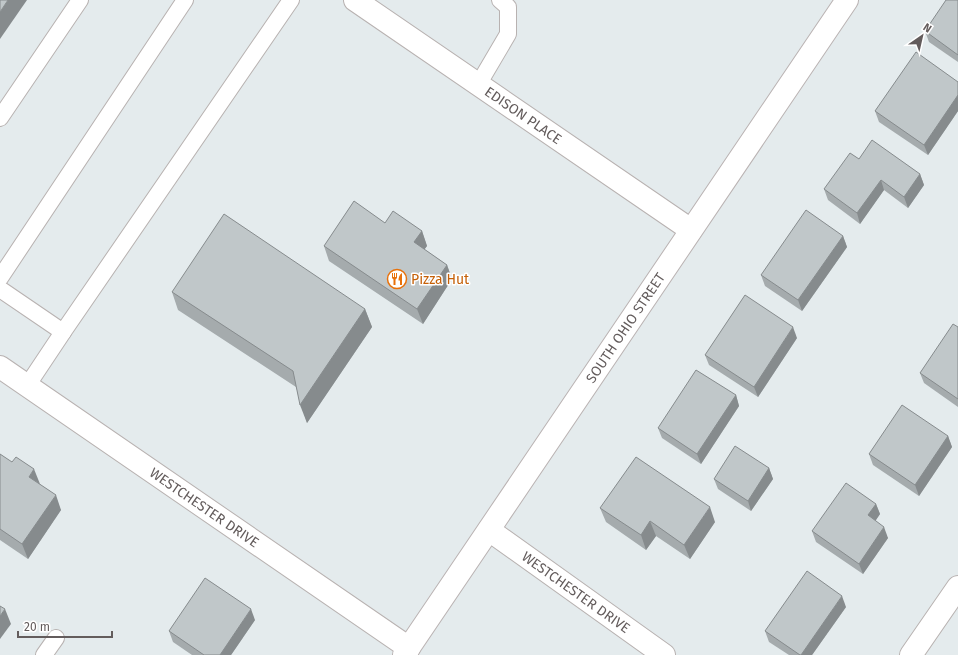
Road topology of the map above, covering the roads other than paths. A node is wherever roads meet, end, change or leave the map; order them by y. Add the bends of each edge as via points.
1 (80, 0) edge
2 (185, 0) edge
3 (291, 0) edge
4 (355, 0) edge
5 (500, 0) edge
6 (847, 0) edge
7 (478, 85) junction
8 (0, 118) edge
9 (691, 230) junction
10 (0, 278) edge
11 (0, 288) edge
12 (63, 332) junction
13 (0, 367) edge
14 (26, 386) junction
15 (489, 530) junction
16 (958, 587) edge
17 (56, 638) dead end
18 (406, 651) edge
19 (44, 655) edge
20 (664, 655) edge
21 (911, 655) edge

1 - 8 lane
2 - 10 lane
3 - 12 lane
4 - 7 street, EDISON PLACE
5 - 7 lane via 508,7 508,34
6 - 9 street, SOUTH OHIO STREET
7 - 9 street, EDISON PLACE
9 - 15 street, SOUTH OHIO STREET
11 - 12 lane
12 - 14 lane
13 - 14 street, WESTCHESTER DRIVE
14 - 18 street, WESTCHESTER DRIVE
15 - 18 street, SOUTH OHIO STREET
15 - 20 street, WESTCHESTER DRIVE
16 - 21 street
17 - 19 lane

